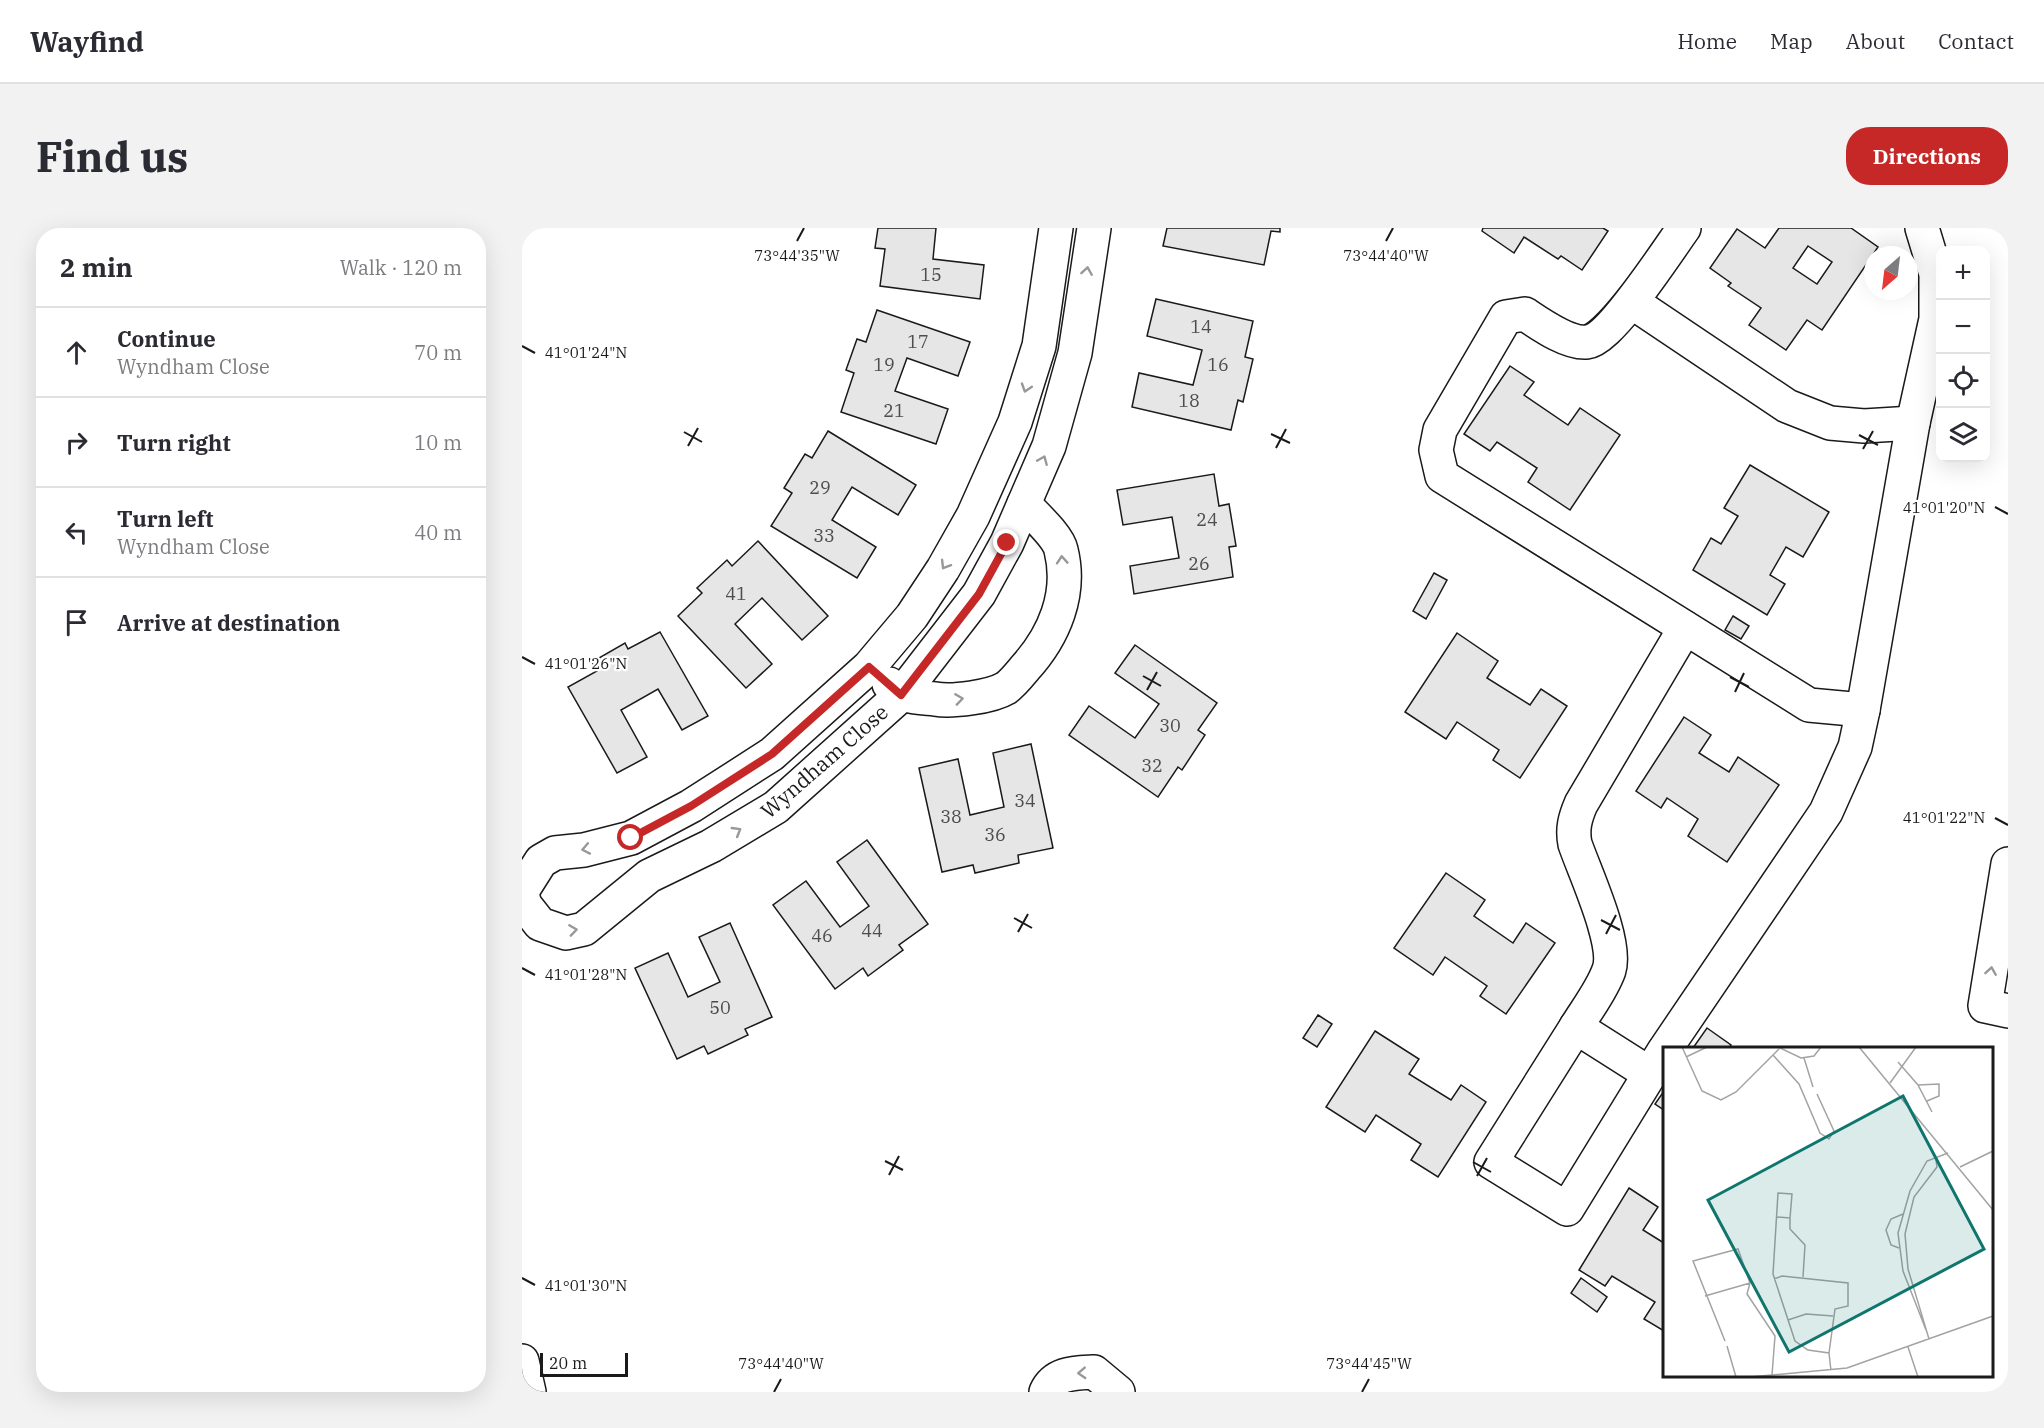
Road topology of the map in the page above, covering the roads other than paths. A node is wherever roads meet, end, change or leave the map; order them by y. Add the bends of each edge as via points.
1 (1056, 228) edge
2 (1094, 228) edge
3 (1684, 228) edge
4 (1922, 228) edge
5 (1632, 302) junction
6 (1039, 346) junction
7 (1075, 353) junction
8 (1913, 423) junction
9 (1024, 504) junction
10 (1685, 628) junction
11 (869, 667) junction
12 (901, 695) junction
13 (1863, 710) junction
14 (631, 838) junction
15 (2008, 864) edge
16 (649, 876) junction
17 (523, 899) edge
18 (2008, 1011) edge
19 (1576, 1027) junction
20 (1667, 1047) edge
21 (1660, 1058) edge
22 (522, 1361) edge
23 (528, 1392) edge
24 (1047, 1392) edge
25 (1118, 1392) edge

1 - 6 street, Wyndham Close
7 -> 2 street, Wyndham Close
3 - 5 street
4 - 8 street via 1936,274 1936,319
5 - 8 street via 1787,406 1830,423
5 - 10 street via 1596,339 1585,342 1560,335 1524,314 1506,317 1440,430 1436,450 1442,476
6 - 7 street
6 -> 11 street, Wyndham Close via 1015,422 973,516 912,616
9 -> 7 street, Wyndham Close via 1049,446
8 - 13 street
9 - 12 street, Wyndham Close via 979,594
12 -> 9 street via 947,701 1006,688 1041,649 1062,600 1061,548
10 - 13 street via 1809,705
10 - 19 street via 1575,818 1575,844 1605,928 1610,956 1609,969
11 - 12 street
11 - 14 street, Wyndham Close via 772,754 691,806
16 -> 12 street, Wyndham Close via 711,846 776,807
13 - 20 street via 1855,747 1826,812
14 - 16 street
14 -> 17 street, Wyndham Close via 555,853 541,861
18 -> 15 street via 1985,1006
17 -> 16 street, Wyndham Close via 540,924 566,933 584,929
19 - 21 street
19 - 21 street via 1491,1162 1567,1209
22 - 23 street
25 -> 24 street via 1094,1372 1066,1374 1050,1384

